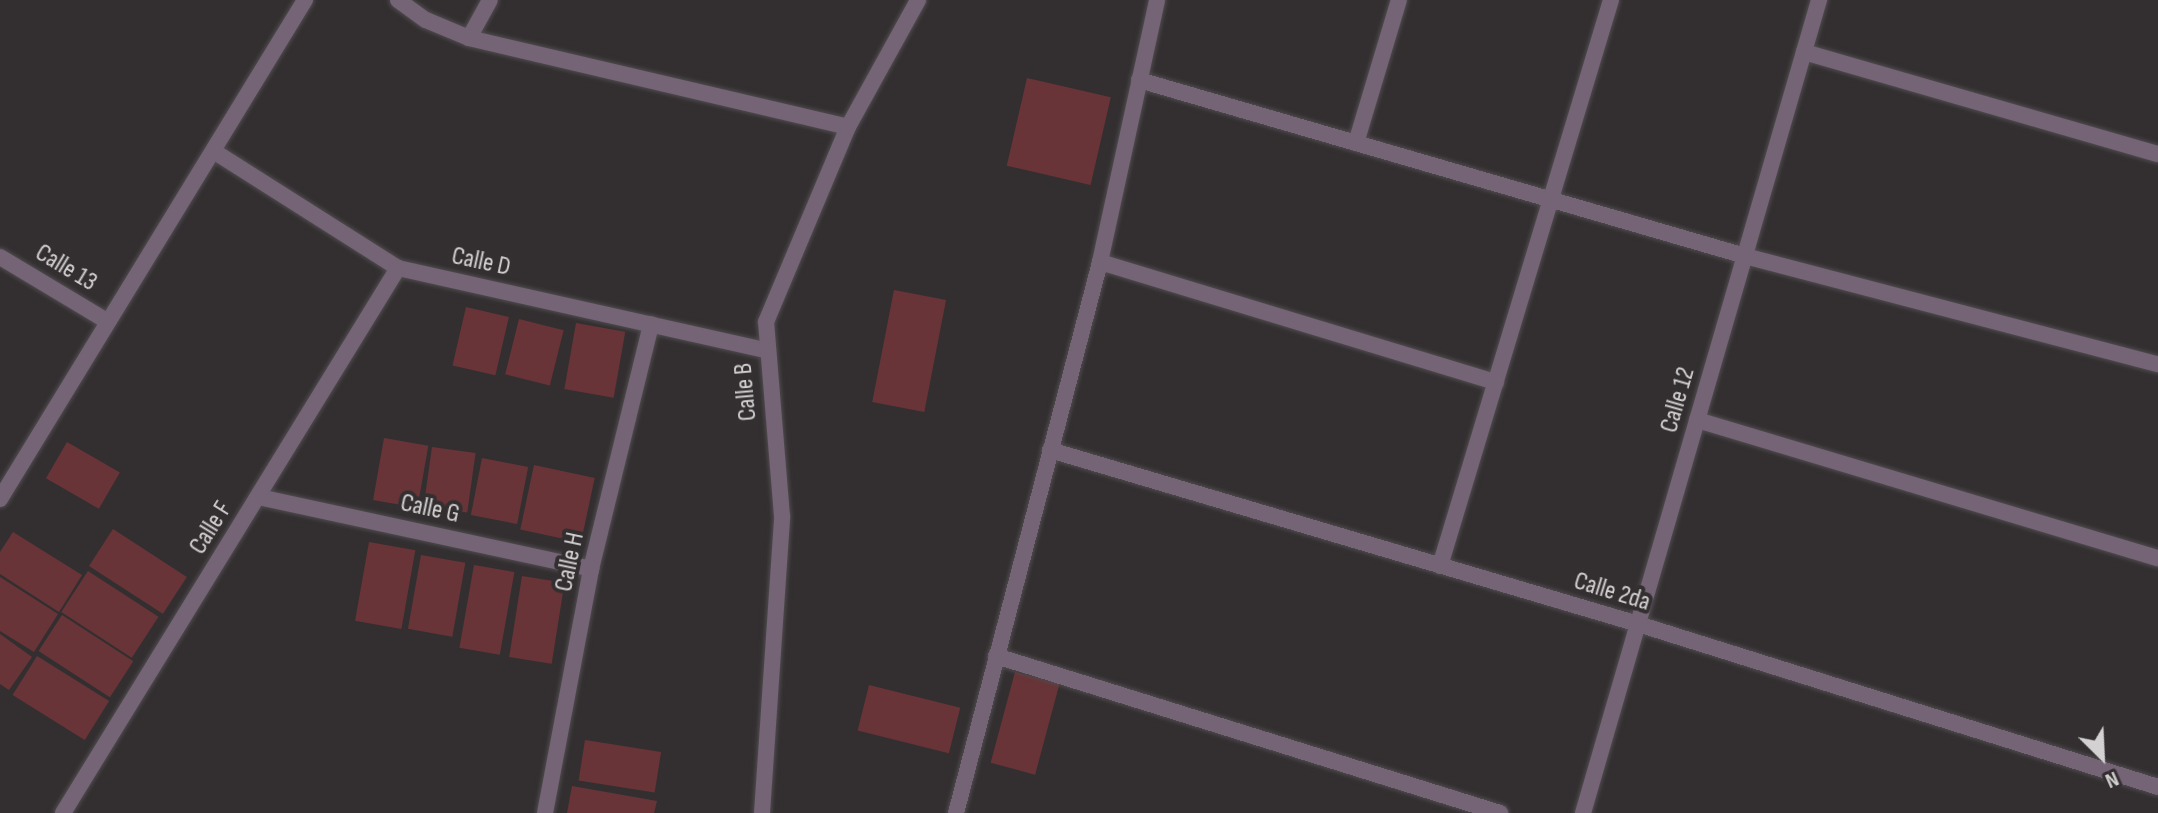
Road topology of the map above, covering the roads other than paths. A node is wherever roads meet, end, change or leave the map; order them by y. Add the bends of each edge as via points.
1 (305, 0) edge
2 (398, 0) edge
3 (490, 0) edge
4 (918, 0) edge
5 (1157, 0) edge
6 (1399, 0) edge
7 (1611, 0) edge
8 (1819, 0) edge
9 (469, 38) junction
10 (1804, 52) junction
11 (1139, 80) junction
12 (848, 127) junction
13 (1356, 143) junction
14 (215, 152) junction
15 (2158, 154) edge
16 (1551, 200) junction
17 (1745, 256) junction
18 (0, 257) edge
19 (1100, 262) junction
20 (398, 268) junction
21 (107, 321) junction
22 (651, 324) junction
23 (766, 350) junction
24 (2158, 364) edge
25 (1496, 382) junction
26 (1697, 420) junction
27 (1050, 450) junction
28 (259, 497) junction
29 (0, 499) edge
30 (2158, 558) edge
31 (1440, 566) junction
32 (591, 569) junction
33 (1638, 624) junction
34 (996, 656) junction
35 (2158, 787) edge
36 (63, 813) edge
37 (545, 813) edge
38 (762, 813) edge
39 (956, 813) edge
40 (1500, 813) edge
41 (1583, 813) edge

1 - 14 street
2 - 9 street via 426,20
3 - 9 street
4 - 12 street, Calle B
5 - 11 street
6 - 13 street
7 - 16 street
8 - 10 street, Calle 12
9 - 12 street
10 - 15 street
10 - 17 street, Calle 12
11 - 13 street
11 - 19 street
12 - 23 street, Calle B via 766,322
13 - 16 street
14 - 20 street, Calle D
14 - 21 street
16 - 17 street
16 - 25 street
17 - 24 street
17 - 26 street, Calle 12
18 - 21 street, Calle 13
19 - 25 street
19 - 27 street
20 - 22 street, Calle D
20 - 28 street, Calle F
21 - 29 street
22 - 23 street, Calle D
22 - 32 street, Calle H
23 - 38 street, Calle B via 782,516
25 - 31 street
26 - 30 street
26 - 33 street, Calle 12
27 - 31 street, Calle 2da
27 - 34 street
28 - 32 street, Calle G
28 - 36 street, Calle F
31 - 33 street, Calle 2da
32 - 37 street, Calle H
33 - 35 street, Calle 2da
33 - 41 street, Calle 12
34 - 39 street
34 - 40 street

